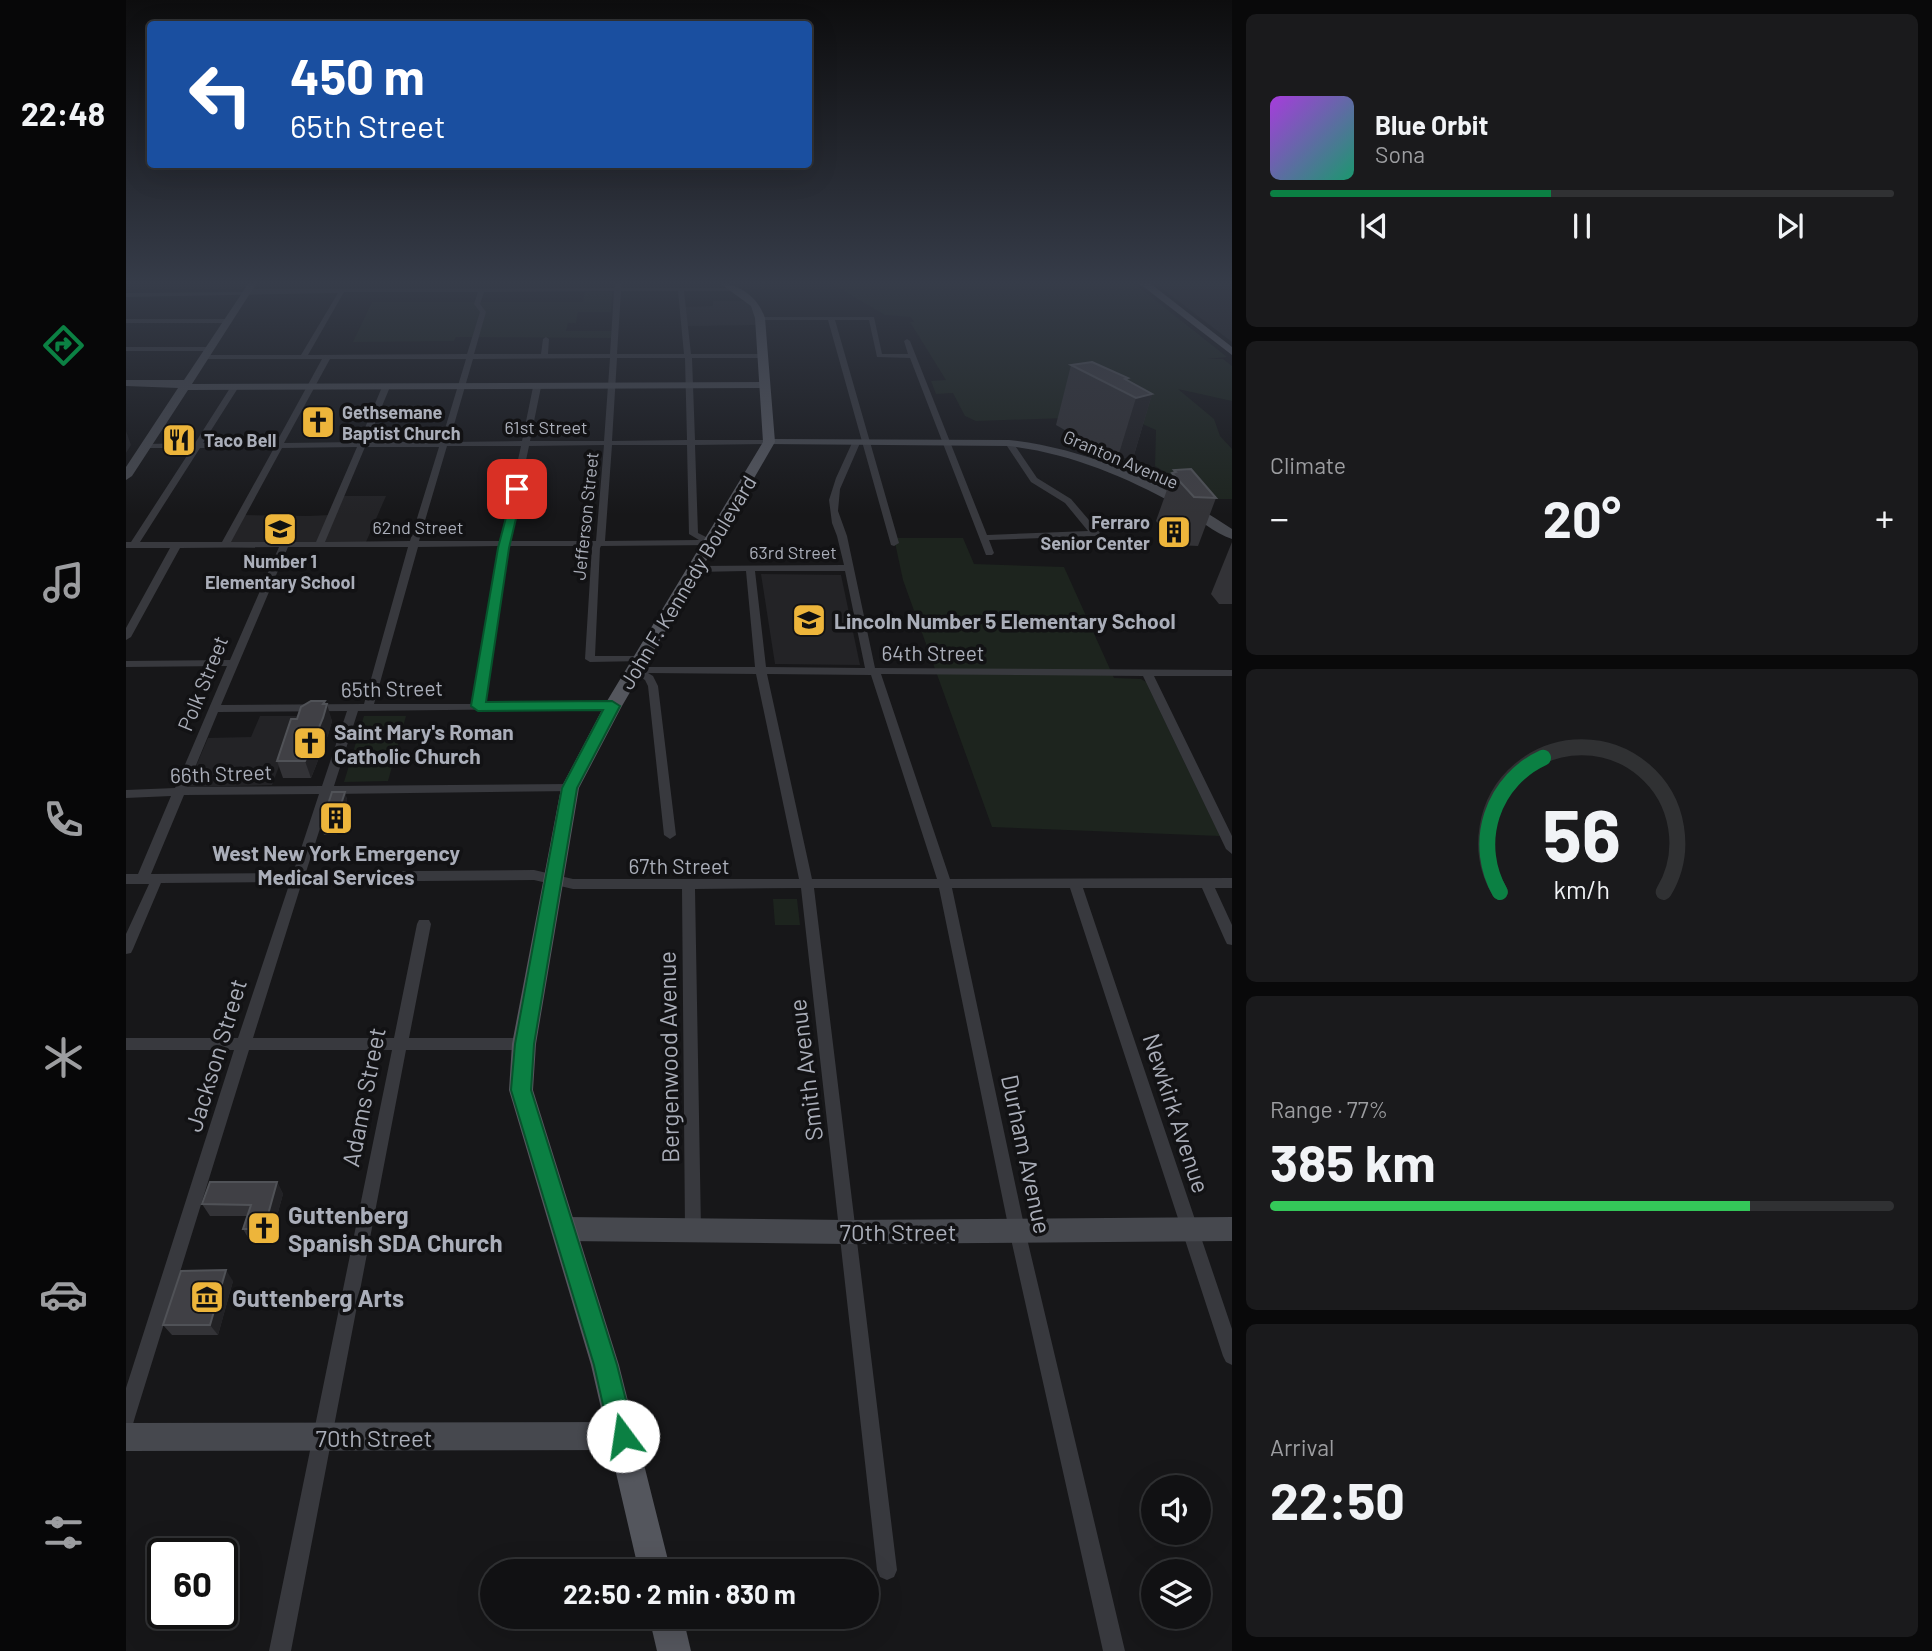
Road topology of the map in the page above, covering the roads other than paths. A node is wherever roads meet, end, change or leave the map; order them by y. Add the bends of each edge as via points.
1 (201, 361) edge
2 (325, 361) edge
3 (470, 361) edge
4 (615, 361) edge
5 (688, 361) edge
6 (764, 361) edge
7 (841, 361) edge
8 (912, 361) edge
9 (126, 383) edge
10 (185, 385) junction
11 (765, 385) junction
12 (613, 386) junction
13 (688, 386) junction
14 (311, 387) junction
15 (386, 387) junction
16 (462, 387) junction
17 (537, 387) junction
18 (234, 388) junction
19 (769, 442) junction
20 (690, 443) junction
21 (861, 443) junction
22 (946, 443) junction
23 (1009, 443) junction
24 (443, 444) junction
25 (527, 444) junction
26 (608, 444) junction
27 (279, 445) junction
28 (362, 445) junction
29 (146, 446) junction
30 (196, 446) junction
31 (127, 472) edge
32 (1232, 535) edge
33 (983, 538) junction
34 (226, 543) junction
35 (285, 543) junction
36 (320, 543) junction
37 (414, 543) junction
38 (506, 543) junction
39 (598, 543) junction
40 (711, 543) junction
41 (894, 543) dead end
42 (177, 544) junction
43 (130, 545) edge
44 (989, 554) dead end
45 (848, 568) junction
46 (696, 569) junction
47 (750, 569) junction
48 (126, 636) edge
49 (233, 663) junction
50 (126, 664) edge
51 (638, 665) junction
52 (761, 671) junction
53 (873, 672) junction
54 (1147, 673) junction
55 (1232, 673) edge
56 (478, 706) junction
57 (612, 706) junction
58 (354, 708) junction
59 (368, 708) junction
60 (215, 709) junction
61 (570, 788) junction
62 (326, 790) junction
63 (180, 793) junction
64 (126, 794) edge
65 (670, 835) dead end
66 (1232, 849) edge
67 (298, 877) junction
68 (126, 879) edge
69 (142, 879) junction
70 (158, 879) junction
71 (555, 880) junction
72 (1232, 883) edge
73 (688, 884) junction
74 (807, 884) junction
75 (945, 884) junction
76 (1075, 884) junction
77 (1207, 885) junction
78 (424, 924) dead end
79 (1232, 940) edge
80 (126, 949) edge
81 (246, 1042) junction
82 (400, 1042) junction
83 (126, 1044) edge
84 (524, 1044) junction
85 (564, 1229) junction
86 (1232, 1229) edge
87 (693, 1230) junction
88 (1017, 1230) junction
89 (1190, 1230) junction
90 (848, 1232) junction
91 (1232, 1356) edge
92 (126, 1417) edge
93 (623, 1436) junction
94 (126, 1437) edge
95 (322, 1437) junction
96 (652, 1559) edge
97 (887, 1570) dead end
98 (669, 1629) edge
99 (280, 1651) edge
100 (674, 1651) edge
101 (1114, 1651) edge

1 - 10 street
2 - 14 street
3 - 16 street
4 - 12 street, Jefferson Street
5 - 13 street
6 - 11 main road
7 - 21 street
8 - 22 street
9 - 10 street
10 - 18 street
10 - 29 street
11 - 13 street
11 - 19 main road
12 - 13 street
12 - 17 street
12 - 26 street, Jefferson Street
13 - 20 street
14 - 15 street
14 - 18 street
14 - 27 street
15 - 16 street
15 - 28 street
16 - 17 street
16 - 24 street
17 - 25 street
18 - 30 street
19 - 20 street, 61st Street
19 - 21 street, 61st Street
19 - 40 main road, John F. Kennedy Boulevard
20 - 26 street, 61st Street
20 - 40 street via 694,534
21 - 22 street, 61st Street
21 - 41 street
21 - 45 street, Durham Avenue via 831,502
22 - 23 street, Granton Avenue
22 - 33 street
23 - 32 street, Granton Avenue via 1041,446 1086,459 1190,508
23 - 33 street via 1034,480 1075,507 1095,533
24 - 25 street, 61st Street
24 - 28 street, 61st Street
24 - 37 street
25 - 26 street, 61st Street
25 - 38 street
26 - 39 street, Jefferson Street via 602,539
27 - 28 street, 61st Street
27 - 30 street, 61st Street
27 - 34 street
28 - 36 street
29 - 30 street, 61st Street
29 - 31 street
30 - 43 street
33 - 44 street
34 - 35 street, 62nd Street
34 - 42 street, 62nd Street
35 - 36 street, 62nd Street
35 - 49 street, Polk Street
36 - 37 street, 62nd Street
37 - 38 street, 62nd Street
37 - 59 street
38 - 39 street, 62nd Street
38 - 56 street
39 - 40 street, 62nd Street
39 - 51 street, Jefferson Street via 590,659
40 - 46 main road, John F. Kennedy Boulevard
42 - 43 street, 62nd Street
42 - 48 street
45 - 47 street, 63rd Street
45 - 53 street, Durham Avenue
46 - 47 street, 63rd Street
46 - 51 main road, John F. Kennedy Boulevard
47 - 52 street, Smith Avenue
49 - 50 street
49 - 60 street, Polk Street
51 - 52 street, 64th Street
51 - 57 main road, John F. Kennedy Boulevard
51 - 65 street via 653,686
52 - 53 street, 64th Street
52 - 74 street, Smith Avenue
53 - 54 street, 64th Street
53 - 75 street, Durham Avenue
54 - 55 street, 64th Street
54 - 66 street
56 - 57 street, 65th Street
56 - 59 street, 65th Street
57 - 61 main road, John F. Kennedy Boulevard
58 - 59 street, 65th Street
58 - 60 street, 65th Street
58 - 62 street, Jackson Street
60 - 63 street, Polk Street
61 - 62 street, 66th Street
61 - 71 main road, John F. Kennedy Boulevard
62 - 63 street, 66th Street
62 - 67 street, Jackson Street
63 - 64 street, 66th Street
63 - 69 street, Polk Street
67 - 70 street, 67th Street
67 - 71 street, 67th Street via 534,875
67 - 81 street, Jackson Street
68 - 69 street, 67th Street
69 - 70 street, 67th Street
70 - 80 street
71 - 73 street, 67th Street
71 - 84 main road, John F. Kennedy Boulevard
72 - 77 street, 67th Street
73 - 74 street, 67th Street
73 - 87 street, Bergenwood Avenue
74 - 75 street, 67th Street
74 - 90 street, Smith Avenue
75 - 76 street, 67th Street
75 - 88 street, Durham Avenue
76 - 77 street, 67th Street
76 - 89 street, Newkirk Avenue
77 - 79 street
78 - 82 street, Adams Street
81 - 82 street
81 - 83 street
81 - 92 street, Jackson Street
82 - 84 street
82 - 95 street, Adams Street
84 - 85 main road, John F. Kennedy Boulevard via 521,1090
85 - 87 street, 70th Street
85 - 93 main road, John F. Kennedy Boulevard
86 - 89 street, 70th Street
87 - 90 street, 70th Street
88 - 89 street, 70th Street
88 - 90 street, 70th Street
88 - 101 street, Durham Avenue
89 - 91 street, Newkirk Avenue
90 - 97 street, Smith Avenue
93 - 95 street, 70th Street
93 - 96 main road, John F. Kennedy Boulevard
94 - 95 street, 70th Street
95 - 99 street, Adams Street
98 - 100 main road

